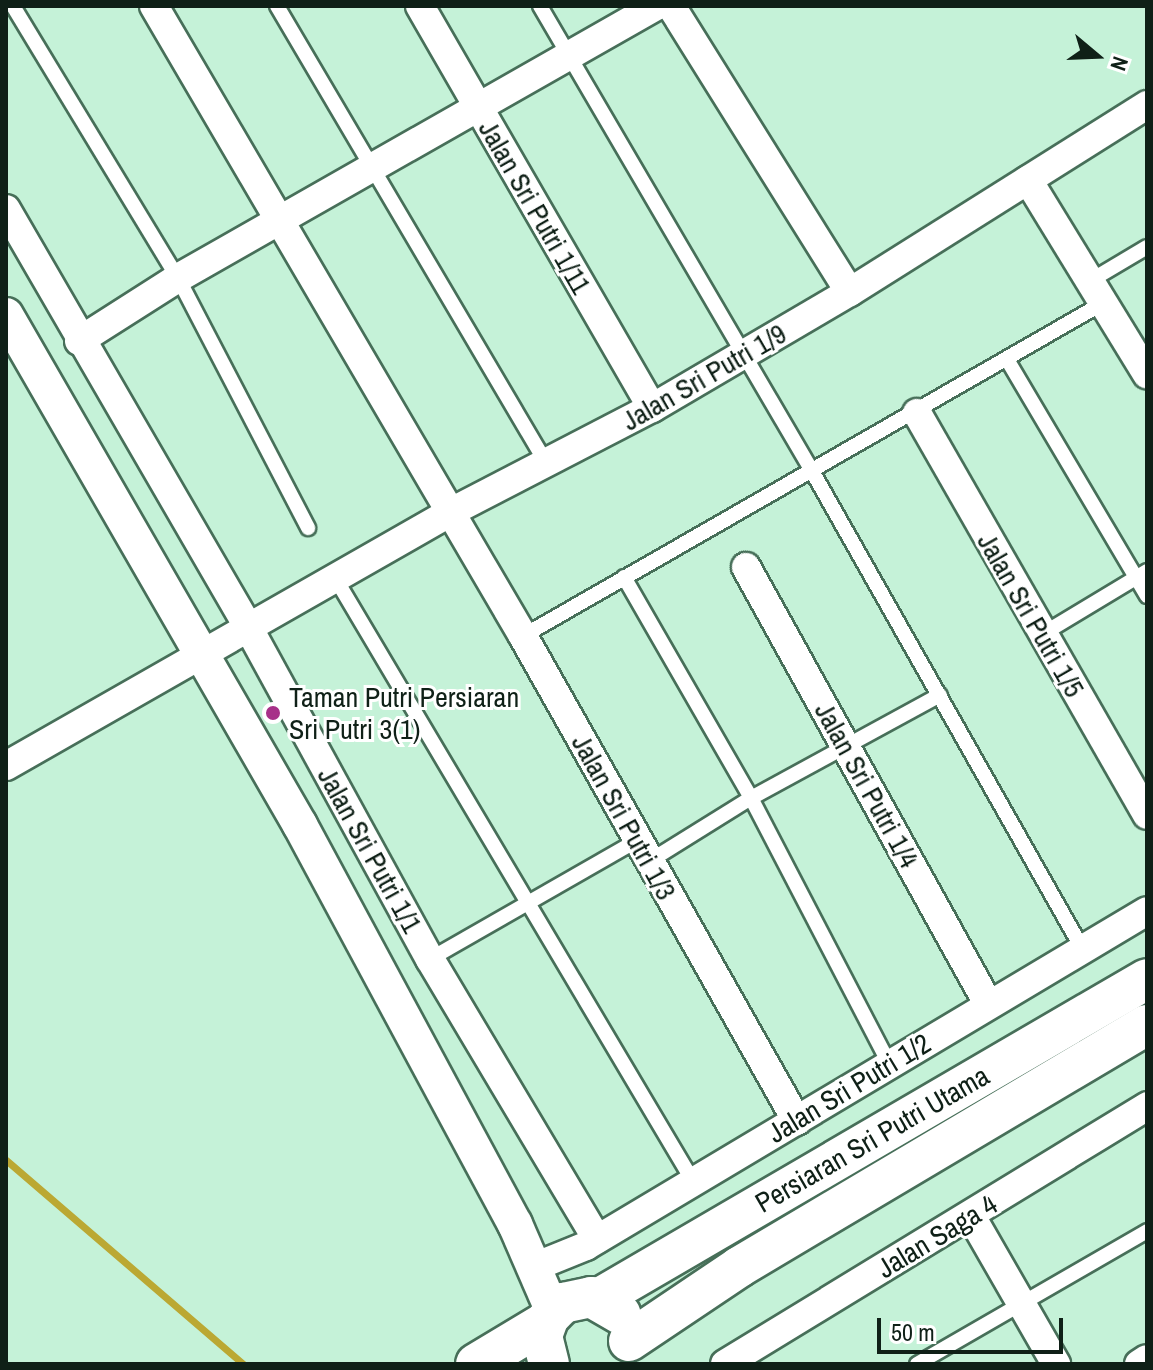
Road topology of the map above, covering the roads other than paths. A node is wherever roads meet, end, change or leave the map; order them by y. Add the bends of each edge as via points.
1 (13, 6) edge
2 (154, 6) edge
3 (277, 6) edge
4 (420, 6) edge
5 (540, 6) edge
6 (656, 6) edge
7 (671, 6) edge
8 (568, 55) junction
9 (1147, 105) edge
10 (479, 111) junction
11 (372, 170) junction
12 (1028, 180) junction
13 (6, 209) edge
14 (280, 223) junction
15 (1147, 247) edge
16 (178, 278) junction
17 (850, 292) junction
18 (1097, 292) junction
19 (6, 315) edge
20 (79, 341) junction
21 (744, 353) junction
22 (1008, 361) junction
23 (1147, 374) edge
24 (652, 408) junction
25 (917, 413) junction
26 (548, 466) junction
27 (812, 471) junction
28 (451, 512) junction
29 (308, 528) dead end
30 (746, 567) dead end
31 (1142, 574) edge
32 (334, 576) junction
33 (624, 577) junction
34 (1147, 596) edge
35 (247, 625) junction
36 (1041, 635) junction
37 (523, 636) junction
38 (202, 651) junction
39 (940, 695) junction
40 (846, 748) junction
41 (6, 766) edge
42 (751, 798) junction
43 (1147, 815) edge
44 (642, 852) junction
45 (529, 902) junction
46 (1147, 911) edge
47 (1082, 948) junction
48 (430, 959) junction
49 (1147, 979) edge
50 (988, 1003) junction
51 (1147, 1025) edge
52 (889, 1063) junction
53 (1147, 1106) edge
54 (797, 1121) junction
55 (693, 1181) junction
56 (971, 1216) junction
57 (515, 1224) junction
58 (1147, 1231) edge
59 (597, 1239) junction
60 (549, 1261) junction
61 (1022, 1305) junction
62 (570, 1308) junction
63 (625, 1353) edge
64 (1147, 1359) edge
65 (476, 1364) edge
66 (549, 1364) edge
67 (725, 1364) edge
68 (917, 1364) edge
69 (1056, 1364) edge
70 (1139, 1364) edge

1 - 16 lane
2 - 14 street, Jalan Sri Putri 1/3
3 - 11 lane
4 - 10 street, Jalan Sri Putri 1/11
5 - 8 lane
6 - 8 street
7 - 17 street
8 - 10 street
8 - 21 lane
9 - 12 street, Jalan Sri Putri 1/9
10 - 11 street
10 - 24 street, Jalan Sri Putri 1/11
11 - 14 street
11 - 26 lane
12 - 17 street, Jalan Sri Putri 1/9
12 - 18 street
13 - 20 street, Jalan Sri Putri 1/1
14 - 16 street
14 - 28 street, Jalan Sri Putri 1/3
15 - 18 lane
16 - 20 street
16 - 29 lane
17 - 21 street, Jalan Sri Putri 1/9
18 - 22 lane
18 - 23 street
19 - 38 street
20 - 35 street, Jalan Sri Putri 1/1
21 - 24 street, Jalan Sri Putri 1/9
21 - 27 lane
22 - 25 lane
22 - 31 lane
24 - 26 street, Jalan Sri Putri 1/9
25 - 27 lane
25 - 36 street, Jalan Sri Putri 1/5
26 - 28 street, Jalan Sri Putri 1/9
27 - 33 lane
27 - 39 lane
28 - 32 street, Jalan Sri Putri 1/9
28 - 37 street, Jalan Sri Putri 1/3
30 - 40 street, Jalan Sri Putri 1/4
31 - 34 lane
31 - 36 lane
32 - 35 street, Jalan Sri Putri 1/9
32 - 45 lane
33 - 37 lane
33 - 42 lane
35 - 38 street, Jalan Sri Putri 1/9
35 - 48 street, Jalan Sri Putri 1/1
36 - 43 street, Jalan Sri Putri 1/5
37 - 44 street, Jalan Sri Putri 1/3
38 - 41 street, Jalan Sri Putri 1/9
38 - 57 street
39 - 40 lane
39 - 47 lane
40 - 42 lane
40 - 50 street, Jalan Sri Putri 1/4
42 - 44 lane
42 - 52 lane
44 - 45 lane
44 - 54 street, Jalan Sri Putri 1/3
45 - 48 lane
45 - 55 lane
46 - 47 street, Jalan Sri Putri 1/2
47 - 50 street, Jalan Sri Putri 1/2
48 - 59 street, Jalan Sri Putri 1/1
49 - 62 main road, Persiaran Sri Putri Utama
50 - 52 street, Jalan Sri Putri 1/2
51 - 63 main road, Persiaran Sri Putri Utama via 739,1267
52 - 54 street, Jalan Sri Putri 1/2
53 - 56 street, Jalan Saga 4
54 - 55 street, Jalan Sri Putri 1/2
55 - 59 street, Jalan Sri Putri 1/2
56 - 61 street
56 - 67 street, Jalan Saga 4
57 - 60 street
57 - 62 street
58 - 61 lane
59 - 60 street, Jalan Sri Putri 1/2
60 - 62 street
61 - 68 lane
61 - 69 street
62 - 63 main road via 620,1315
62 - 65 main road, Persiaran Sri Putri Utama
62 - 66 main road via 543,1350
64 - 70 street

